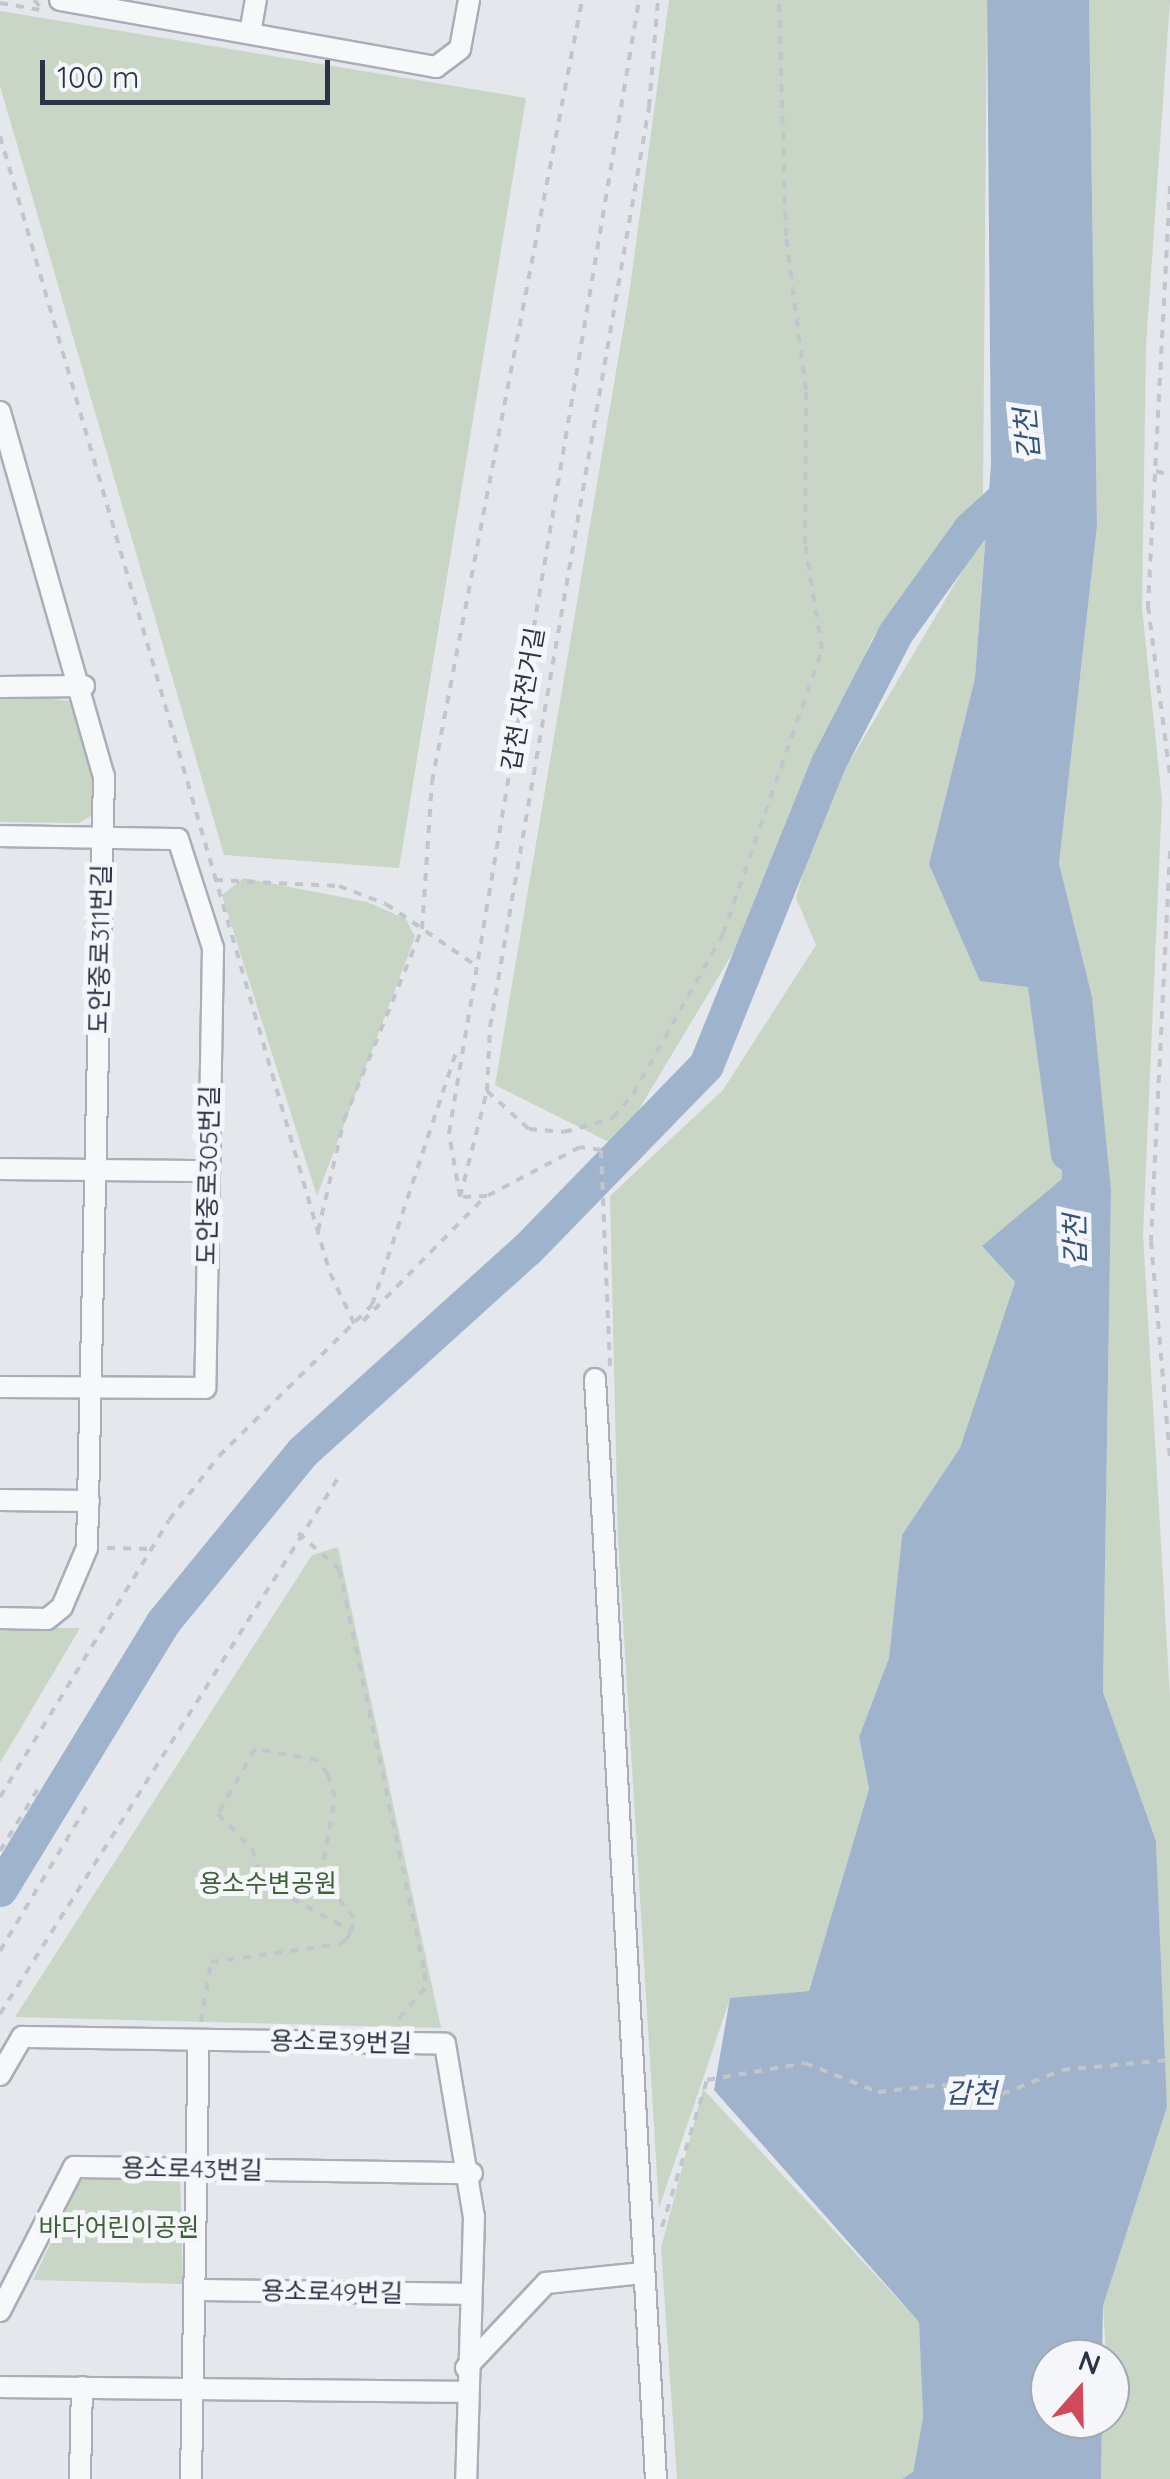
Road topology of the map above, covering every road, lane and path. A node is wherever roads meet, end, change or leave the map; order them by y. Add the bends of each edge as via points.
1 (256, 0) edge
2 (469, 0) edge
3 (582, 0) edge
4 (640, 0) edge
5 (658, 0) edge
6 (780, 0) edge
7 (0, 3) edge
8 (51, 5) edge
9 (250, 33) junction
10 (0, 136) edge
11 (1170, 186) edge
12 (0, 412) edge
13 (1156, 471) junction
14 (1170, 475) edge
15 (0, 686) edge
16 (84, 686) junction
17 (1170, 775) edge
18 (0, 836) edge
19 (102, 838) junction
20 (1170, 851) edge
21 (215, 880) junction
22 (422, 929) junction
23 (475, 965) junction
24 (461, 1037) junction
25 (487, 1091) junction
26 (0, 1169) edge
27 (96, 1170) junction
28 (208, 1172) junction
29 (460, 1196) junction
30 (487, 1196) junction
31 (604, 1199) dead end
32 (318, 1230) junction
33 (356, 1327) junction
34 (595, 1379) dead end
35 (0, 1387) edge
36 (91, 1388) junction
37 (1170, 1460) edge
38 (340, 1475) dead end
39 (0, 1500) edge
40 (88, 1501) junction
41 (298, 1534) junction
42 (87, 1548) junction
43 (150, 1549) junction
44 (0, 1618) edge
45 (41, 1784) dead end
46 (0, 1797) edge
47 (88, 1804) dead end
48 (0, 1852) edge
49 (351, 1930) junction
50 (0, 1951) edge
51 (0, 2014) edge
52 (396, 2022) dead end
53 (200, 2031) junction
54 (1170, 2060) edge
55 (0, 2075) edge
56 (196, 2169) junction
57 (472, 2173) junction
58 (655, 2244) dead end
59 (642, 2273) junction
60 (194, 2290) junction
61 (469, 2294) junction
62 (0, 2311) edge
63 (466, 2368) junction
64 (0, 2387) edge
65 (82, 2388) junction
66 (192, 2389) junction
67 (465, 2392) junction
68 (80, 2479) edge
69 (191, 2479) edge
70 (466, 2479) edge
71 (656, 2479) edge

1 - 9 street
2 - 9 street via 460,49 436,67
3 - 22 path via 432,782
4 - 23 path, 갑천 자전거길
5 - 25 path via 649,107 490,1027
6 - 25 path via 786,236 806,390 804,544 822,649 723,934 634,1094 613,1118 564,1132 529,1129
7 - 8 path
8 - 9 street
10 - 21 path
11 - 13 path
12 - 16 street, 도안중로311번길
13 - 14 path
13 - 17 path via 1148,606
15 - 16 street
16 - 19 street, 도안중로311번길 via 102,750
18 - 19 street
19 - 27 street, 도안중로311번길
19 - 28 street, 도안중로305번길 via 178,839 213,948
20 - 37 path via 1151,1241
21 - 22 path via 339,886
21 - 32 path
22 - 23 path
22 - 32 path via 344,1120
23 - 24 path, 갑천 자전거길
24 - 29 path, 갑천 자전거길 via 449,1133
24 - 33 path via 383,1282
25 - 29 path
26 - 27 street
27 - 28 street
27 - 36 street, 도안중로311번길
28 - 36 street, 도안중로305번길 via 205,1388
29 - 30 path
30 - 31 path via 580,1148 600,1150
30 - 33 path
32 - 33 path
33 - 43 path via 219,1456
34 - 59 street
35 - 36 street, 도안중로305번길
36 - 40 street, 도안중로311번길
38 - 41 path
39 - 40 street
40 - 42 street, 도안중로311번길
41 - 51 path
41 - 52 path via 339,1569 425,1973 425,1988
42 - 43 path
42 - 44 street via 62,1607 47,1619
43 - 46 path
45 - 48 path
47 - 50 path
49 - 49 path via 350,1906 321,1876 335,1797 328,1774 317,1760 256,1749 218,1814 252,1849 264,1882
49 - 53 path via 340,1944 210,1962
53 - 55 street, 용소로39번길 via 22,2037
53 - 56 street
53 - 57 street, 용소로39번길 via 445,2044
54 - 58 path via 1062,2070 992,2094 942,2085 878,2092 790,2062 707,2080
56 - 57 street, 용소로43번길
56 - 60 street
56 - 62 street, 용소로43번길 via 74,2167
57 - 61 street, 용소로39번길
59 - 63 street via 546,2283
59 - 71 street
60 - 61 street, 용소로49번길
60 - 66 street
61 - 63 street, 용소로39번길
63 - 67 street, 용소로39번길
64 - 65 street
65 - 66 street
65 - 68 street
66 - 67 street
66 - 69 street
67 - 70 street, 용소로39번길

